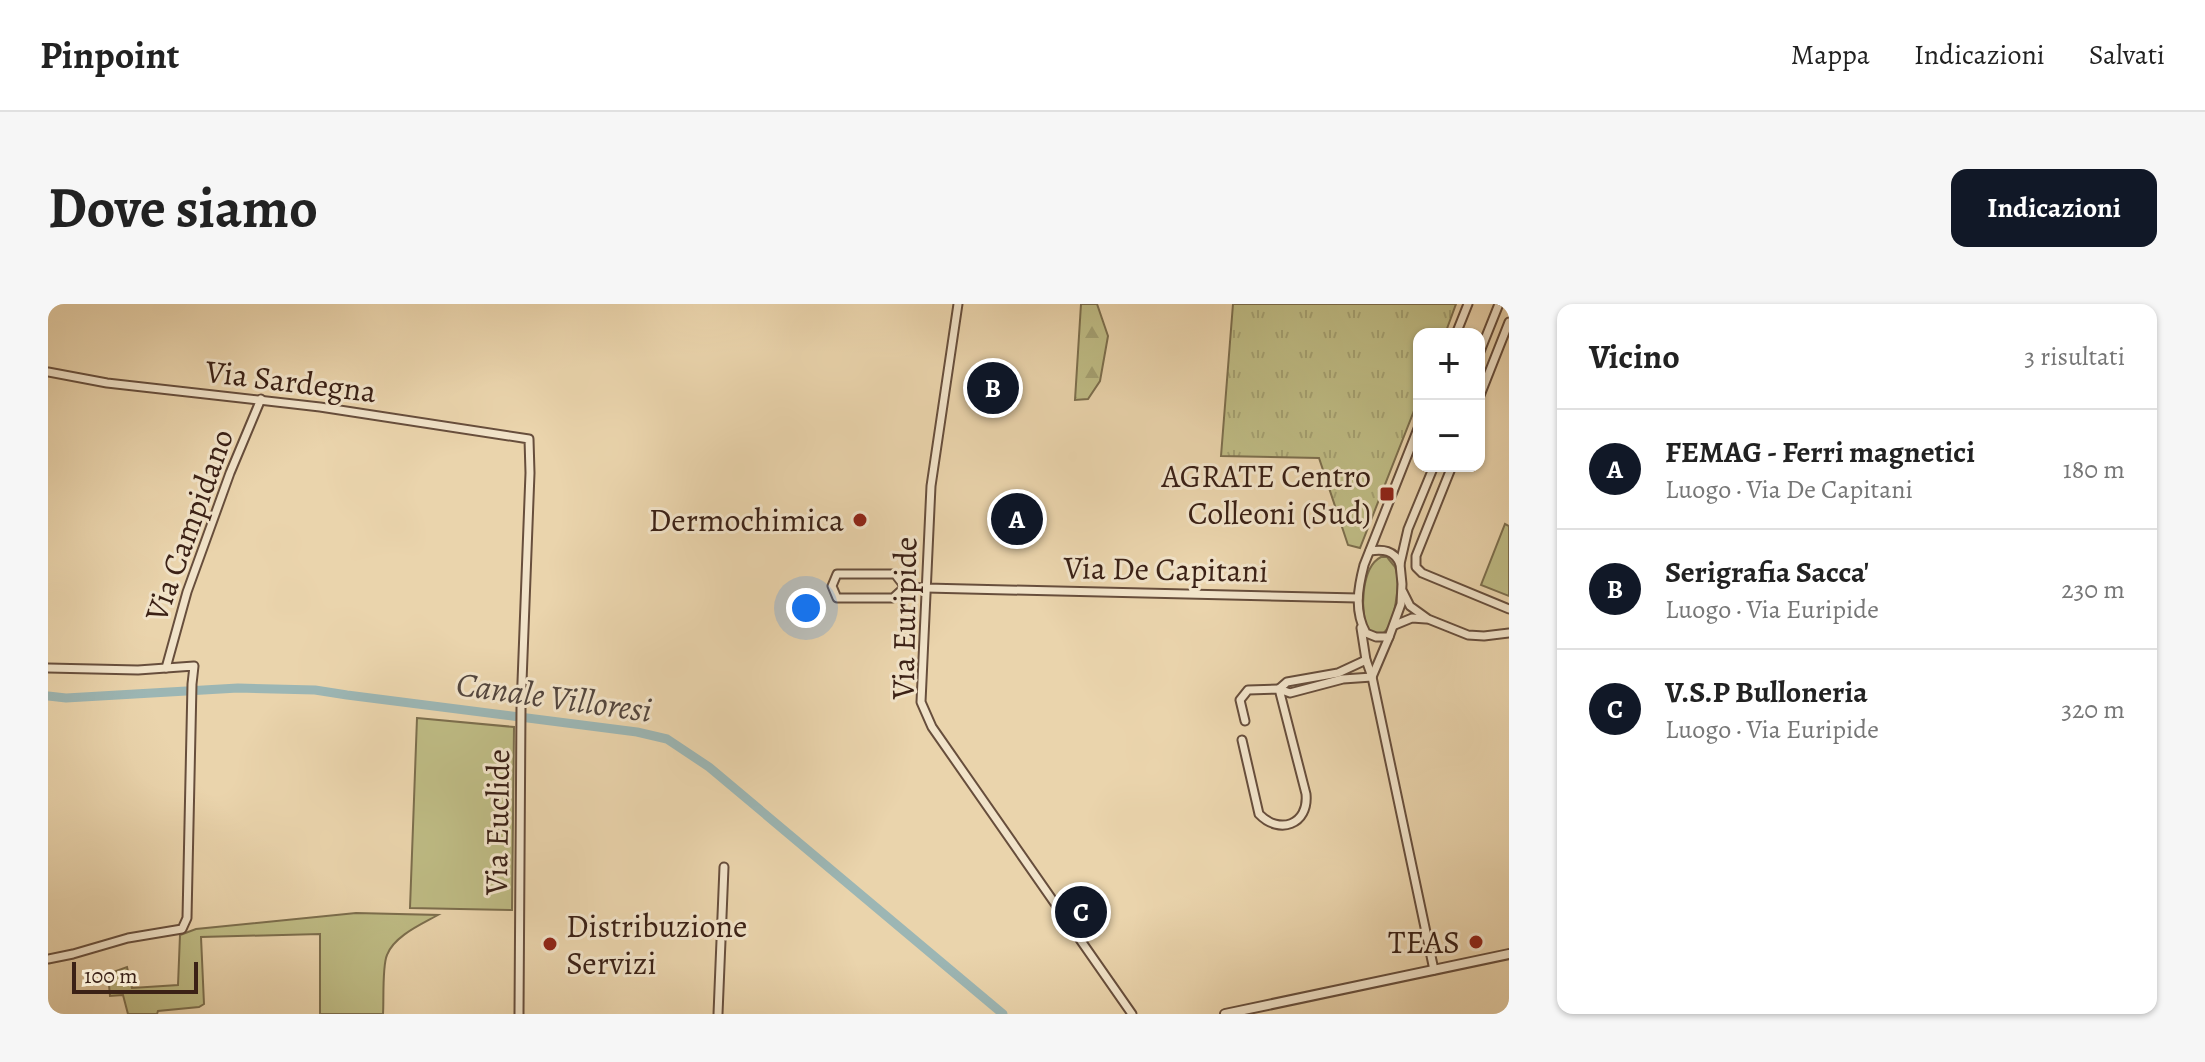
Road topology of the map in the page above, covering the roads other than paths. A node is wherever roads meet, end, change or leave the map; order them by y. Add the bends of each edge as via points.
1 (958, 304) edge
2 (1468, 304) edge
3 (1499, 304) edge
4 (1509, 322) edge
5 (1458, 328) edge
6 (1485, 339) edge
7 (48, 372) edge
8 (1485, 383) edge
9 (261, 399) junction
10 (529, 439) joint
11 (1413, 441) edge
12 (1432, 472) edge
13 (1450, 472) edge
14 (1370, 551) junction
15 (1400, 564) junction
16 (905, 587) junction
17 (926, 588) junction
18 (1402, 590) junction
19 (1358, 598) junction
20 (1509, 609) edge
21 (1428, 619) junction
22 (1360, 623) junction
23 (1395, 625) junction
24 (1509, 633) edge
25 (1389, 637) junction
26 (1366, 660) junction
27 (48, 668) edge
28 (166, 668) junction
29 (1372, 677) junction
30 (1279, 689) junction
31 (1245, 721) dead end
32 (1242, 740) dead end
33 (724, 867) dead end
34 (1509, 954) edge
35 (48, 959) edge
36 (1434, 970) junction
37 (519, 1014) edge
38 (718, 1014) edge
39 (1132, 1014) edge
40 (1225, 1014) edge

1 - 17 street, Via Euripide via 931,486
2 - 5 street
3 - 6 street
4 - 8 street
7 - 9 street, Via Sardegna
9 - 10 street, Via Sardegna
9 - 28 street, Via Campidano via 187,592
10 - 37 street, Via Euclide
11 - 14 street
12 - 15 street
13 - 20 street via 1416,567
14 - 15 street via 1391,552
14 - 19 street
15 - 18 street
16 - 16 street via 895,574 837,574 832,586 837,598 893,598
16 - 17 street, Via De Capitani
17 - 19 street, Via De Capitani
17 - 39 street, Via Euripide via 921,702 932,727
18 - 21 street via 1410,606
18 - 23 street
19 - 22 street
21 - 23 street
21 - 24 street via 1468,635
22 - 25 street via 1366,633
22 - 26 street
23 - 25 street
25 - 29 street
26 - 29 street
26 - 30 street via 1338,673 1287,682
27 - 28 street
28 - 35 street via 194,666 187,918 182,929
29 - 30 street via 1290,693
29 - 36 street
30 - 31 street via 1248,690 1240,700
30 - 32 street via 1306,794 1307,805 1298,821 1273,824 1259,814
33 - 38 street
34 - 36 street
36 - 40 street

